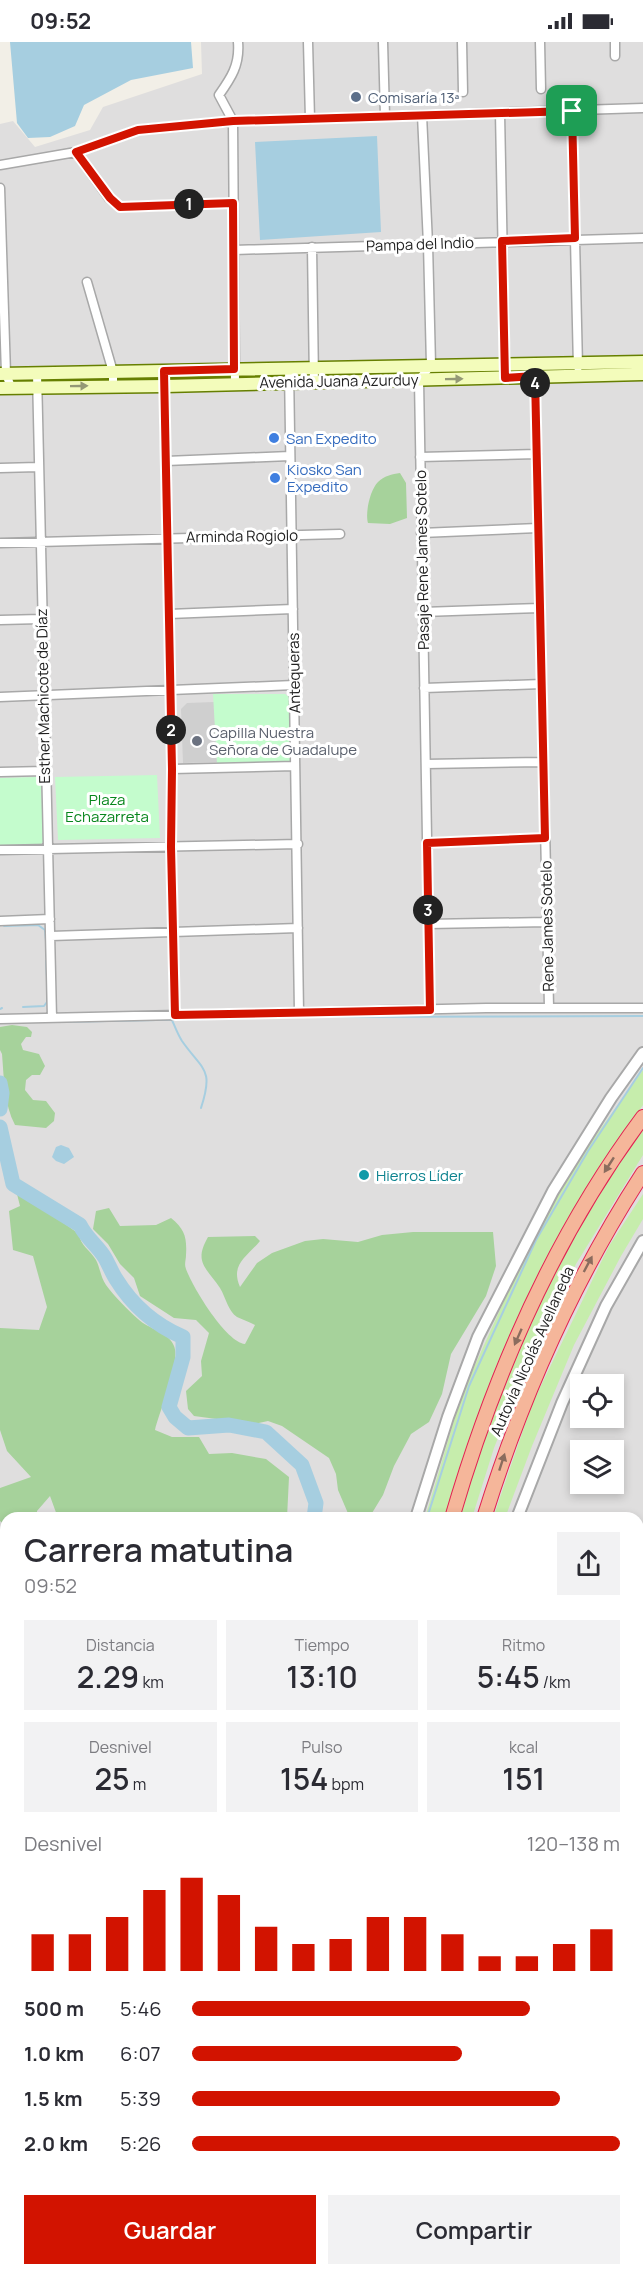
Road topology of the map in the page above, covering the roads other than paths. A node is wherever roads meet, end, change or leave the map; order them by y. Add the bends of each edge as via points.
1 (238, 42) edge
2 (308, 42) edge
3 (383, 42) edge
4 (462, 42) edge
5 (540, 42) edge
6 (615, 42) edge
7 (615, 56) dead end
8 (541, 89) dead end
9 (463, 92) dead end
10 (643, 108) edge
11 (572, 111) junction
12 (500, 113) junction
13 (422, 115) junction
14 (385, 116) junction
15 (310, 119) junction
16 (233, 121) junction
17 (76, 152) junction
18 (0, 165) edge
19 (0, 190) edge
20 (233, 203) junction
21 (575, 238) junction
22 (643, 238) edge
23 (502, 241) junction
24 (428, 244) junction
25 (312, 247) junction
26 (234, 250) junction
27 (87, 282) dead end
28 (643, 362) edge
29 (578, 363) junction
30 (505, 364) junction
31 (431, 365) junction
32 (234, 369) junction
33 (289, 369) junction
34 (164, 371) junction
35 (3, 374) edge
36 (643, 374) edge
37 (314, 375) junction
38 (535, 376) junction
39 (579, 376) junction
40 (505, 378) junction
41 (113, 379) junction
42 (419, 380) junction
43 (37, 381) junction
44 (289, 382) junction
45 (235, 384) junction
46 (165, 386) junction
47 (6, 387) edge
48 (537, 454) junction
49 (290, 456) junction
50 (420, 457) junction
51 (166, 461) junction
52 (38, 467) junction
53 (0, 468) edge
54 (538, 528) junction
55 (421, 533) junction
56 (340, 534) dead end
57 (291, 536) junction
58 (167, 537) junction
59 (40, 542) junction
60 (0, 543) edge
61 (540, 608) junction
62 (293, 609) junction
63 (423, 612) junction
64 (169, 614) junction
65 (41, 619) junction
66 (0, 620) edge
67 (542, 684) junction
68 (294, 685) junction
69 (424, 688) junction
70 (170, 692) junction
71 (45, 696) junction
72 (0, 697) edge
73 (543, 762) junction
74 (426, 764) junction
75 (295, 766) junction
76 (172, 769) junction
77 (45, 771) junction
78 (0, 772) edge
79 (545, 838) junction
80 (427, 843) junction
81 (298, 844) junction
82 (171, 847) junction
83 (47, 849) junction
84 (0, 850) edge
85 (50, 919) junction
86 (0, 921) edge
87 (547, 922) junction
88 (428, 924) junction
89 (298, 928) junction
90 (173, 932) junction
91 (51, 936) junction
92 (549, 1008) junction
93 (643, 1008) edge
94 (430, 1010) junction
95 (299, 1012) junction
96 (175, 1015) junction
97 (52, 1018) junction
98 (0, 1019) edge
99 (643, 1053) edge
100 (643, 1117) edge
101 (643, 1173) edge
102 (643, 1241) edge
103 (418, 1512) edge
104 (454, 1512) edge
105 (486, 1512) edge
106 (519, 1512) edge

1 - 16 street via 233,76 219,96
2 - 15 street
3 - 14 street
4 - 9 street
5 - 8 street
6 - 7 street
10 - 11 street
11 - 12 street
11 - 21 street
12 - 13 street
12 - 23 street
13 - 14 street
13 - 24 street
14 - 15 street
15 - 16 street
16 - 17 street via 138,130
16 - 20 street
17 - 18 street
17 - 20 street via 120,207
19 - 35 street
20 - 26 street
21 - 22 street, Pampa del Indio
21 - 23 street, Pampa del Indio
21 - 29 street
23 - 24 street, Pampa del Indio
23 - 30 street
24 - 25 street, Pampa del Indio
24 - 31 street
25 - 26 street, Pampa del Indio
25 - 37 street
26 - 32 street
27 - 41 street
28 - 29 main road, Avenida Juana Azurduy
29 - 30 main road, Avenida Juana Azurduy
29 - 39 street
30 - 31 main road, Avenida Juana Azurduy
30 - 40 street
31 - 37 main road, Avenida Juana Azurduy
31 - 42 street
32 - 33 main road, Avenida Juana Azurduy
32 - 34 main road, Avenida Juana Azurduy
32 - 45 street
33 - 37 main road, Avenida Juana Azurduy
33 - 44 street, Antequeras
34 - 41 main road, Avenida Juana Azurduy
34 - 46 street
35 - 43 main road, Avenida Juana Azurduy
35 - 47 street
36 - 39 main road, Avenida Juana Azurduy
37 - 42 main road, Avenida Juana Azurduy
37 - 44 main road, Avenida Juana Azurduy
38 - 39 main road, Avenida Juana Azurduy
38 - 40 main road, Avenida Juana Azurduy
38 - 48 street, Rene James Sotelo
42 -> 40 main road, Avenida Juana Azurduy
41 - 43 main road, Avenida Juana Azurduy
41 - 46 main road, Avenida Juana Azurduy
42 - 50 street, Pasaje Rene James Sotelo
43 - 47 main road, Avenida Juana Azurduy
43 - 52 street, Esther Machicote de Díaz
44 - 45 main road, Avenida Juana Azurduy
44 - 49 street, Antequeras
45 - 46 main road, Avenida Juana Azurduy
46 - 51 street
48 - 50 street
48 - 54 street, Rene James Sotelo
49 - 51 street
49 - 57 street, Antequeras
50 - 55 street, Pasaje Rene James Sotelo
51 - 58 street
52 - 53 street
52 - 59 street, Esther Machicote de Díaz
54 - 55 street
54 - 61 street, Rene James Sotelo
55 - 63 street, Pasaje Rene James Sotelo
56 - 57 street, Arminda Rogiolo
57 - 58 street, Arminda Rogiolo
57 - 62 street, Antequeras
58 - 59 street, Arminda Rogiolo
58 - 64 street
59 - 60 street, Arminda Rogiolo
59 - 65 street, Esther Machicote de Díaz
61 - 63 street
61 - 67 street, Rene James Sotelo
62 - 64 street
62 - 68 street, Antequeras
63 - 69 street, Pasaje Rene James Sotelo
64 - 70 street
65 - 66 street
65 - 71 street, Esther Machicote de Díaz
67 - 69 street
67 - 73 street, Rene James Sotelo
68 - 70 street
68 - 75 street, Antequeras
69 - 74 street, Pasaje Rene James Sotelo
70 - 71 street
70 - 76 street
71 - 72 street
71 - 77 street, Esther Machicote de Díaz
73 - 74 street
73 - 79 street, Rene James Sotelo
74 - 80 street, Pasaje Rene James Sotelo
75 - 76 street
75 - 81 street, Antequeras
76 - 82 street
77 - 78 street
77 - 83 street, Esther Machicote de Díaz
79 - 80 street
79 - 87 street, Rene James Sotelo
80 - 88 street, Pasaje Rene James Sotelo
81 - 82 street
81 - 89 street, Antequeras
82 - 83 street
82 - 90 street
83 - 84 street
83 - 85 street, Esther Machicote de Díaz
85 - 86 street
85 - 91 street, Esther Machicote de Díaz
87 - 88 street
87 - 92 street, Rene James Sotelo
88 - 94 street, Pasaje Rene James Sotelo
89 - 90 street
89 - 95 street, Antequeras
90 - 91 street
90 - 96 street
91 - 97 street, Esther Machicote de Díaz
92 - 93 street
92 - 94 street
94 - 95 street
95 - 96 street
96 - 97 street
97 - 98 street
99 - 103 street via 553,1191 478,1337
100 -> 104 highway, Autovía Nicolás Avellaneda via 588,1200 532,1305 489,1406
105 -> 101 highway, Autovía Nicolás Avellaneda via 505,1451 554,1333 597,1247
102 - 106 street via 606,1306

